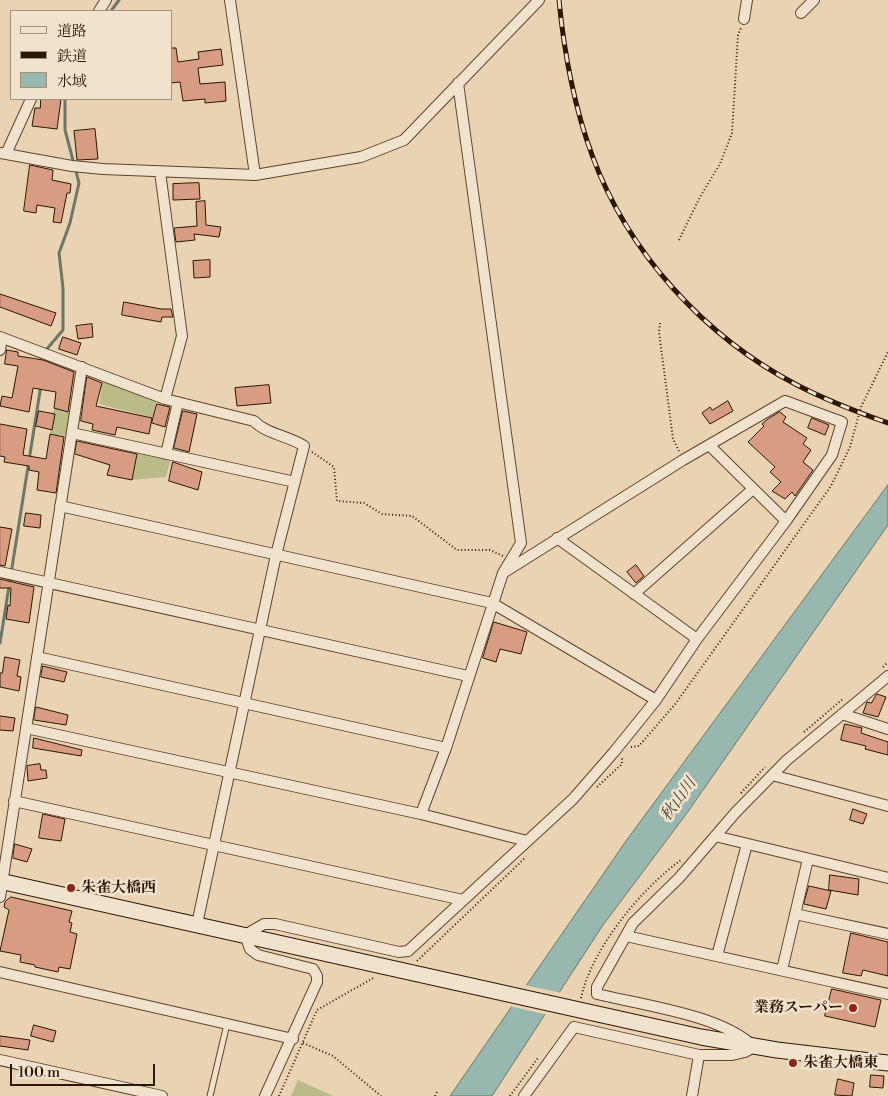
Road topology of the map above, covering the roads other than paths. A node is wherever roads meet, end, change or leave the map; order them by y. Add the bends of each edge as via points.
1 (230, 0) edge
2 (747, 0) edge
3 (814, 0) edge
4 (534, 2) edge
5 (800, 13) dead end
6 (744, 19) road end
7 (458, 83) junction
8 (30, 100) edge
9 (3, 154) edge
10 (160, 172) junction
11 (255, 175) junction
12 (1, 337) edge
13 (0, 350) edge
14 (82, 367) junction
15 (165, 399) junction
16 (178, 402) junction
17 (72, 433) junction
18 (710, 445) junction
19 (166, 454) junction
20 (294, 482) junction
21 (753, 489) junction
22 (60, 506) junction
23 (786, 521) junction
24 (557, 538) junction
25 (276, 554) junction
26 (0, 572) edge
27 (503, 573) junction
28 (48, 583) junction
29 (634, 594) junction
30 (492, 603) junction
31 (260, 628) junction
32 (697, 639) junction
33 (38, 657) junction
34 (468, 676) junction
35 (888, 676) edge
36 (656, 700) junction
37 (245, 703) junction
38 (842, 714) junction
39 (26, 728) junction
40 (888, 730) edge
41 (446, 748) junction
42 (230, 773) junction
43 (772, 775) junction
44 (14, 801) junction
45 (888, 806) edge
46 (421, 814) junction
47 (715, 836) junction
48 (527, 841) junction
49 (747, 844) junction
50 (213, 845) junction
51 (808, 859) junction
52 (888, 878) edge
53 (1, 881) edge
54 (0, 897) edge
55 (463, 900) junction
56 (795, 914) junction
57 (197, 924) junction
58 (888, 934) edge
59 (245, 935) junction
60 (626, 936) junction
61 (717, 956) junction
62 (782, 970) junction
63 (0, 972) edge
64 (888, 994) edge
65 (227, 1024) junction
66 (293, 1039) junction
67 (754, 1047) junction
68 (699, 1055) junction
69 (0, 1060) edge
70 (888, 1063) edge
71 (162, 1096) edge
72 (210, 1096) edge
73 (265, 1096) edge
74 (524, 1096) edge
75 (692, 1096) edge

1 - 11 street
2 - 6 street
3 - 5 street
4 - 7 street
7 - 11 street via 404,140 388,148 361,157
7 - 27 street via 521,543
8 - 9 street
9 - 10 street via 72,166
10 - 11 street
10 - 15 street via 182,336
12 - 13 street
12 - 14 street
14 - 15 street
14 - 17 street
15 - 16 street
16 - 19 street
16 - 20 street via 254,421 260,428 292,438 304,446
17 - 19 street
17 - 22 street
18 - 21 street
18 - 23 street via 785,401 842,422 832,455
18 - 24 street
19 - 20 street
20 - 25 street
21 - 23 street
21 - 29 street
22 - 25 street
22 - 28 street
23 - 32 street
24 - 27 street
24 - 29 street
25 - 30 street
25 - 31 street
26 - 28 street
27 - 30 street
28 - 31 street
28 - 33 street
29 - 32 street
30 - 34 street
30 - 36 street
31 - 34 street
31 - 37 street
32 - 36 street
33 - 37 street
33 - 39 street
34 - 41 street
35 - 38 street
36 - 48 street via 573,799
37 - 41 street
37 - 42 street
38 - 40 street
38 - 43 street
39 - 42 street
39 - 44 street
41 - 46 street
42 - 46 street
42 - 50 street
43 - 45 street
43 - 47 street
44 - 50 street
44 - 53 street
46 - 48 street
47 - 49 street
47 - 60 street via 634,923
48 - 55 street
49 - 51 street
49 - 61 street
50 - 55 street
50 - 57 street
51 - 52 street
51 - 56 street
53 - 54 street
53 - 57 street
55 - 59 street via 408,951 399,952 275,924 264,924
56 - 58 street
56 - 62 street
57 - 59 street
59 - 66 street via 250,949 258,955 313,969 317,976
59 - 67 street
60 - 61 street
60 - 67 street via 601,978 597,994 713,1022 744,1037
61 - 62 street
62 - 64 street
63 - 65 street
65 - 66 street
65 - 72 lane
66 - 73 street
67 - 68 street via 732,1055
67 - 70 street
68 - 74 street via 574,1027
68 - 75 street
69 - 71 street

